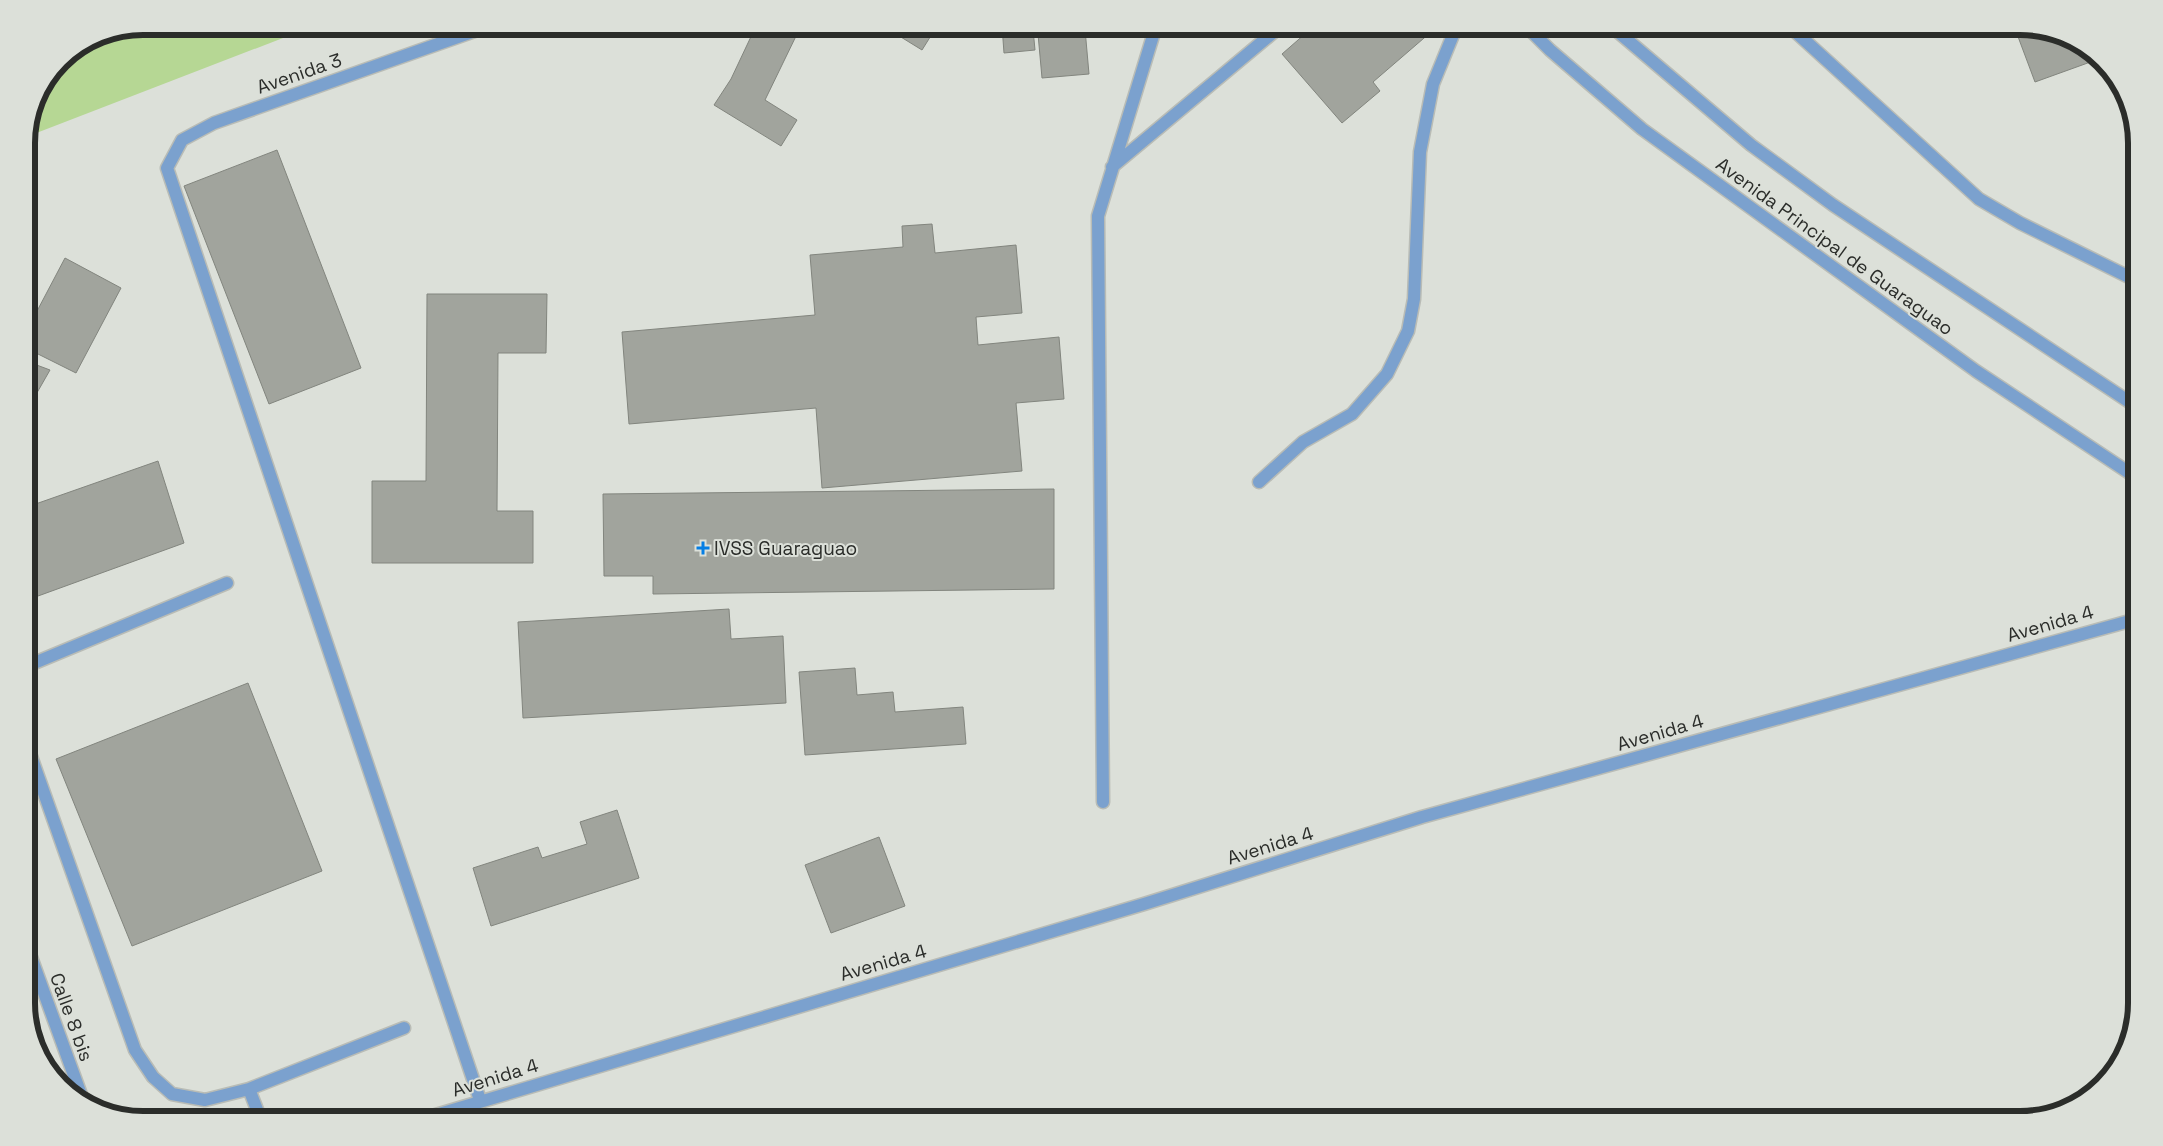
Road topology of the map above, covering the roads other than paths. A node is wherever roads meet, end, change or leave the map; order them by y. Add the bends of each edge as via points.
1 (463, 35) edge
2 (1153, 35) edge
3 (1270, 35) edge
4 (1453, 35) edge
5 (1535, 35) edge
6 (1622, 35) edge
7 (1799, 35) edge
8 (1112, 167) junction
9 (2128, 277) edge
10 (2128, 401) edge
11 (2128, 472) edge
12 (1259, 482) dead end
13 (227, 583) dead end
14 (2128, 621) edge
15 (35, 662) edge
16 (35, 770) edge
17 (1103, 802) dead end
18 (35, 970) edge
19 (404, 1028) dead end
20 (249, 1089) junction
21 (79, 1090) edge
22 (480, 1100) junction
23 (257, 1111) edge
24 (446, 1111) edge

1 - 22 street, Avenida 3 via 214,123 182,140 167,168
2 - 8 street
3 - 8 street
4 - 12 street via 1433,84 1420,152 1414,299 1408,331 1387,374 1352,414 1303,442
5 - 11 street, Avenida Principal de Guaraguao via 1642,129 1976,371
6 - 10 street, Avenida Principal de Guaraguao via 1751,146 1833,205
7 - 9 street via 1979,199
8 - 17 street via 1098,216
13 - 15 street
14 - 22 street, Avenida 4 via 1422,817 1144,904
16 - 20 street via 135,1050 153,1076 172,1094 205,1100
18 - 21 street, Calle 8 bis
19 - 20 street
20 - 23 street
22 - 24 street, Avenida 4

